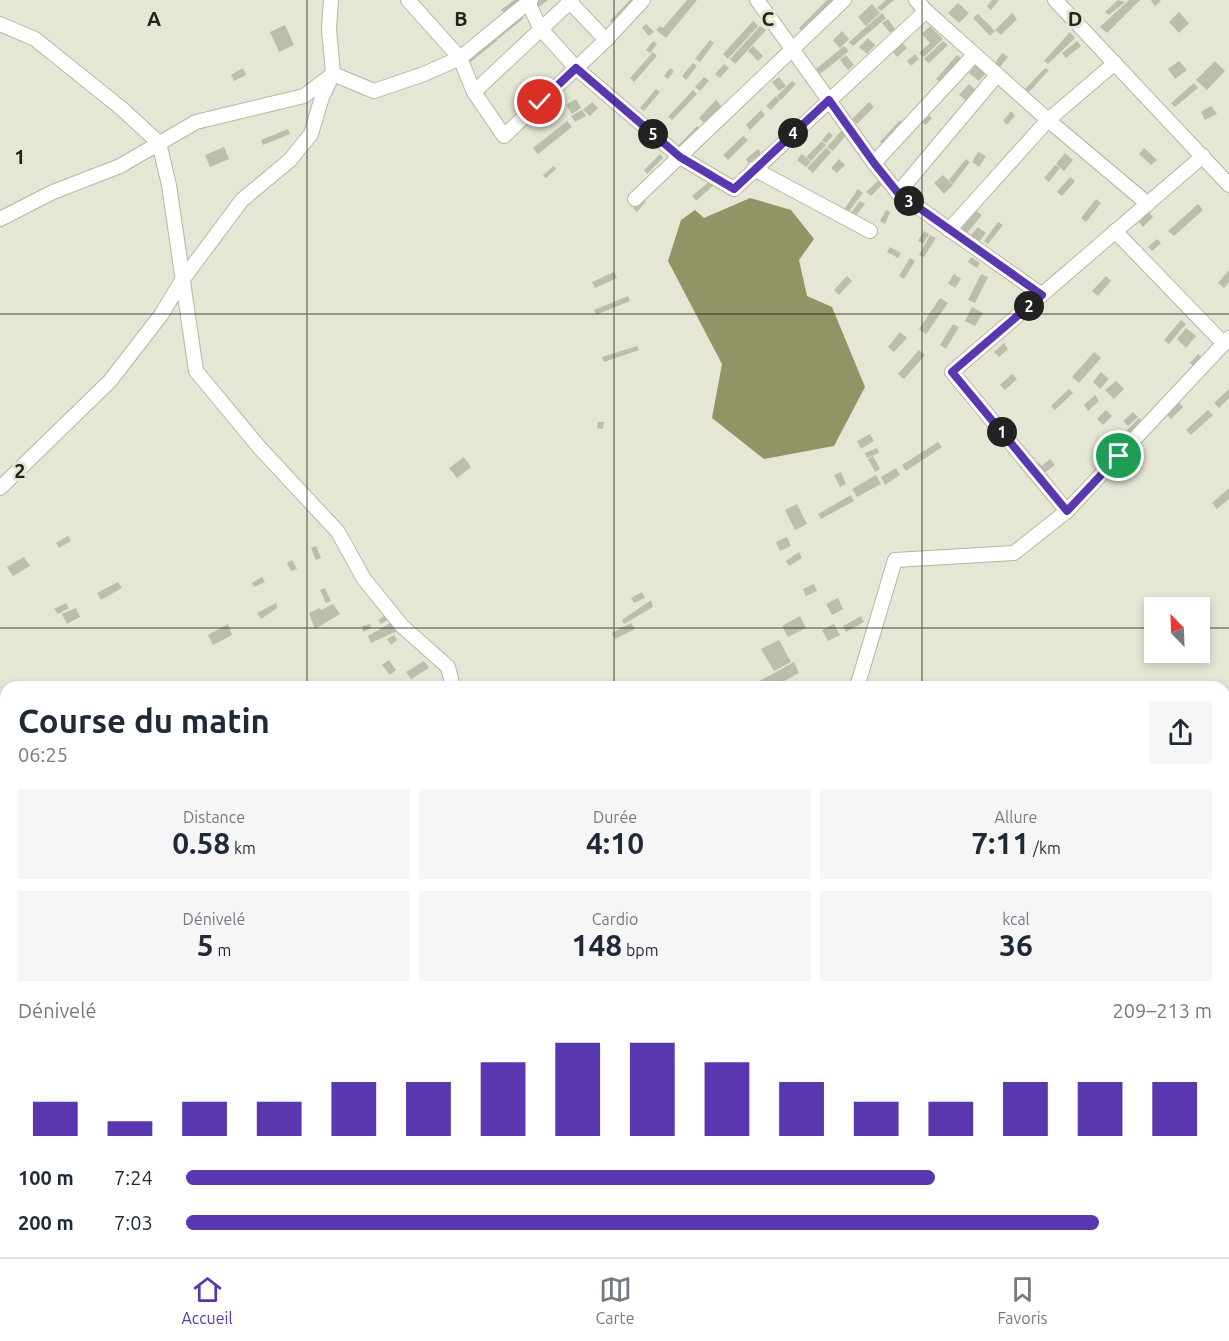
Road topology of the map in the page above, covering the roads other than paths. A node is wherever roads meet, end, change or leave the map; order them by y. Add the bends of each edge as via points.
1 (331, 0) edge
2 (408, 0) edge
3 (644, 0) edge
4 (757, 0) edge
5 (844, 0) edge
6 (916, 0) edge
7 (1056, 0) edge
8 (530, 1) edge
9 (570, 1) edge
10 (926, 11) junction
11 (0, 24) edge
12 (540, 28) junction
13 (606, 40) junction
14 (792, 50) junction
15 (974, 55) junction
16 (460, 58) junction
17 (1115, 63) junction
18 (576, 68) junction
19 (333, 74) junction
20 (997, 75) junction
21 (474, 92) junction
22 (829, 100) junction
23 (1048, 120) junction
24 (159, 143) junction
25 (1203, 156) junction
26 (680, 157) junction
27 (874, 163) junction
28 (754, 169) junction
29 (1229, 185) edge
30 (898, 193) junction
31 (635, 199) dead end
32 (1148, 204) junction
33 (0, 219) edge
34 (949, 230) junction
35 (870, 231) dead end
36 (1115, 231) junction
37 (183, 279) junction
38 (1042, 295) junction
39 (1226, 341) edge
40 (0, 488) edge
41 (1067, 511) junction
42 (452, 681) edge
43 (859, 681) edge

1 - 19 street
2 - 16 street
3 - 13 street
4 - 14 street
5 - 14 street
6 - 10 street
7 - 17 street
8 - 12 street
8 - 16 street
9 - 12 street
9 - 13 street
10 - 15 street
10 - 22 street
11 - 24 street via 34,39
12 - 18 street
12 - 21 street
13 - 18 street
14 - 22 street
14 - 26 street
15 - 20 street
15 - 27 street
16 - 19 street via 374,91
16 - 21 street
17 - 23 street
17 - 25 street
18 - 21 street via 504,136
18 - 26 street
19 - 24 street via 304,96 196,122
19 - 37 street via 311,134 290,159 242,200
20 - 23 street
20 - 30 street
22 - 27 street
22 - 28 street
23 - 32 street
23 - 34 street
24 - 33 street via 120,166 53,192
24 - 37 street
25 - 29 street
25 - 32 street
26 - 28 street via 734,189
26 - 31 street
27 - 30 street
28 - 35 street
30 - 34 street
32 - 36 street
34 - 38 street
36 - 38 street
36 - 39 street
37 - 40 street via 161,315 110,381
37 - 42 street via 196,371 259,447 338,532 364,579 402,626 448,667
38 - 41 street via 952,372
39 - 41 street
41 - 43 street via 1014,553 895,560

